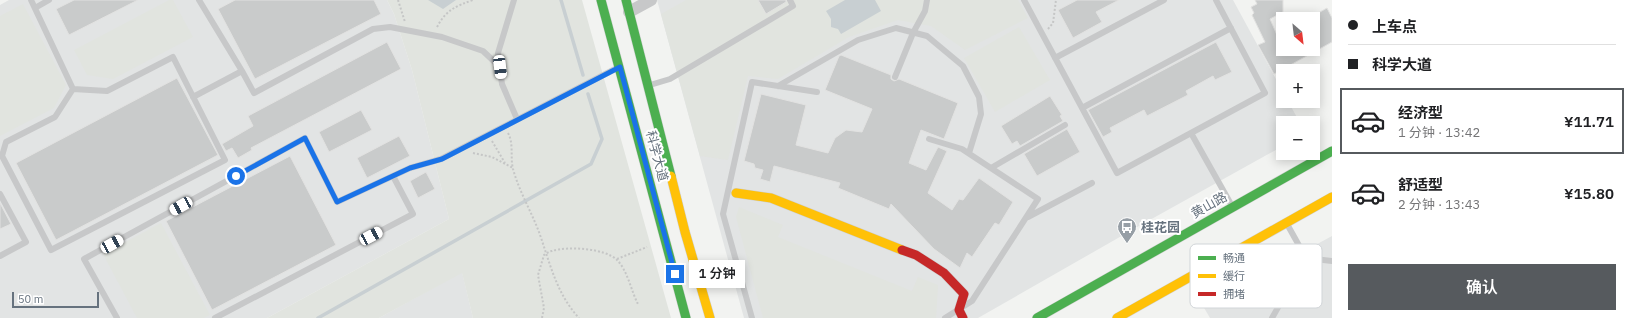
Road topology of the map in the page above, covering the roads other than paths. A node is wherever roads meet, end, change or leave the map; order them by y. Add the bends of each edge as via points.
1 (31, 0) edge
2 (49, 0) edge
3 (199, 0) edge
4 (514, 0) edge
5 (601, 0) edge
6 (626, 0) edge
7 (651, 0) edge
8 (790, 0) edge
9 (927, 0) edge
10 (1024, 0) edge
11 (1164, 0) edge
12 (1216, 0) edge
13 (35, 8) junction
14 (629, 12) junction
15 (1231, 28) junction
16 (913, 33) junction
17 (1055, 58) junction
18 (500, 67) junction
19 (620, 67) junction
20 (242, 71) junction
21 (895, 77) dead end
22 (648, 85) junction
23 (778, 86) junction
24 (73, 88) junction
25 (817, 92) dead end
26 (193, 97) junction
27 (1082, 108) junction
28 (517, 119) junction
29 (1065, 126) dead end
30 (1191, 133) junction
31 (929, 139) dead end
32 (1332, 151) edge
33 (968, 153) junction
34 (991, 168) junction
35 (394, 176) junction
36 (1092, 183) dead end
37 (736, 193) dead end
38 (0, 194) edge
39 (1332, 197) edge
40 (1233, 207) junction
41 (1027, 217) junction
42 (1286, 223) junction
43 (1249, 244) edge
44 (1298, 244) edge
45 (0, 256) edge
46 (1322, 260) edge
47 (1332, 261) edge
48 (1190, 277) edge
49 (1278, 308) edge
50 (961, 314) edge
51 (116, 318) edge
52 (215, 318) edge
53 (686, 318) edge
54 (710, 318) edge
55 (752, 318) edge
56 (945, 318) edge
57 (1037, 318) edge
58 (1117, 318) edge
59 (1272, 318) edge

1 - 13 lane
2 - 13 lane
3 - 20 lane
4 - 18 lane via 498,53
5 - 19 main road, 科学大道
6 - 14 main road, 科学大道
7 - 14 street
8 - 22 lane via 793,6 670,78
9 - 16 lane via 925,11
10 - 17 lane
11 - 17 lane
12 - 15 lane
13 - 24 lane
14 - 22 main road, 科学大道
15 - 27 lane
15 - 30 lane via 1265,94
16 - 21 lane
16 - 23 lane via 896,28 858,40
16 - 33 lane via 927,36 963,66 979,97 981,114
17 - 27 lane
18 - 20 lane via 483,51 432,35 390,27 373,29 254,93
18 - 28 lane via 502,84
19 - 28 lane
19 - 53 main road, 科学大道
20 - 26 lane
22 - 54 main road, 科学大道 via 684,232
23 - 25 lane
23 - 55 lane via 752,82 722,214
24 - 26 lane via 107,91 173,57
24 - 26 lane via 55,117 6,142 2,156 51,250 225,160
27 - 30 lane via 1117,173
28 - 35 lane via 442,159 410,168
29 - 34 lane
30 - 40 lane
31 - 33 lane
32 - 40 main road, 黄山路
33 - 34 lane
34 - 41 lane via 1038,199
35 - 51 lane via 337,202 305,138 84,259
35 - 52 lane via 413,214
36 - 41 lane
37 - 50 main road via 771,198 916,254 944,273 964,294
38 - 45 lane via 26,242
39 - 42 main road
40 - 57 main road, 黄山路
41 - 50 lane
42 - 43 main road
42 - 44 lane
46 - 47 lane
48 - 58 main road
49 - 59 lane
50 - 56 lane

